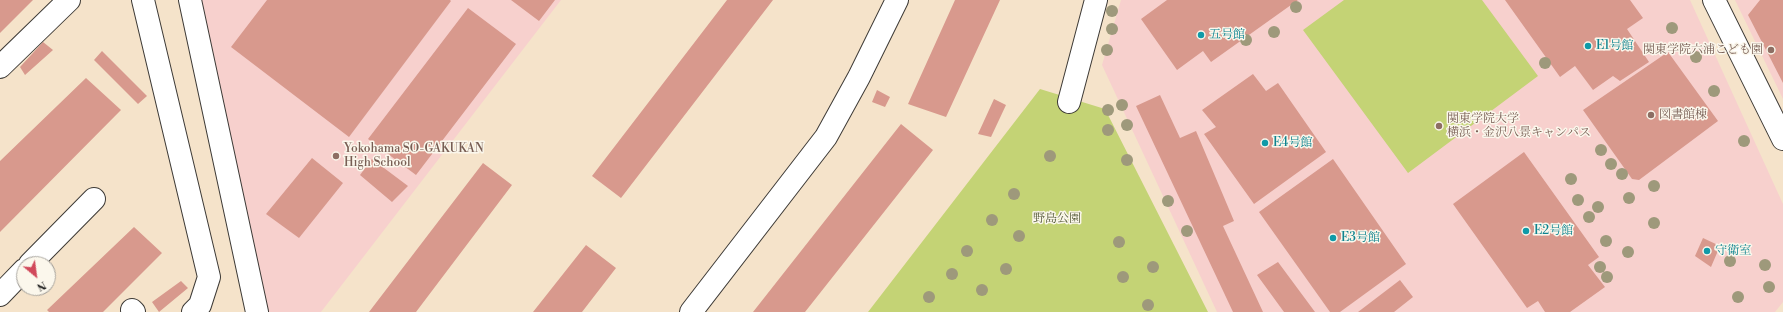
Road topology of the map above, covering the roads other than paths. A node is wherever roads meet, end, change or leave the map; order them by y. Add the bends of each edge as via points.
1 (69, 0) edge
2 (143, 0) edge
3 (190, 0) edge
4 (897, 0) edge
5 (1096, 0) edge
6 (1714, 0) edge
7 (0, 67) edge
8 (1069, 102) dead end
9 (1783, 139) edge
10 (94, 198) dead end
11 (38, 256) edge
12 (16, 278) edge
13 (0, 294) edge
14 (193, 312) edge
15 (257, 312) edge
16 (691, 312) edge

1 - 7 street
2 - 14 street via 209,276 200,305
3 - 15 street
4 - 16 street via 826,137
5 - 8 street
6 - 9 street
10 - 11 street
12 - 13 street

